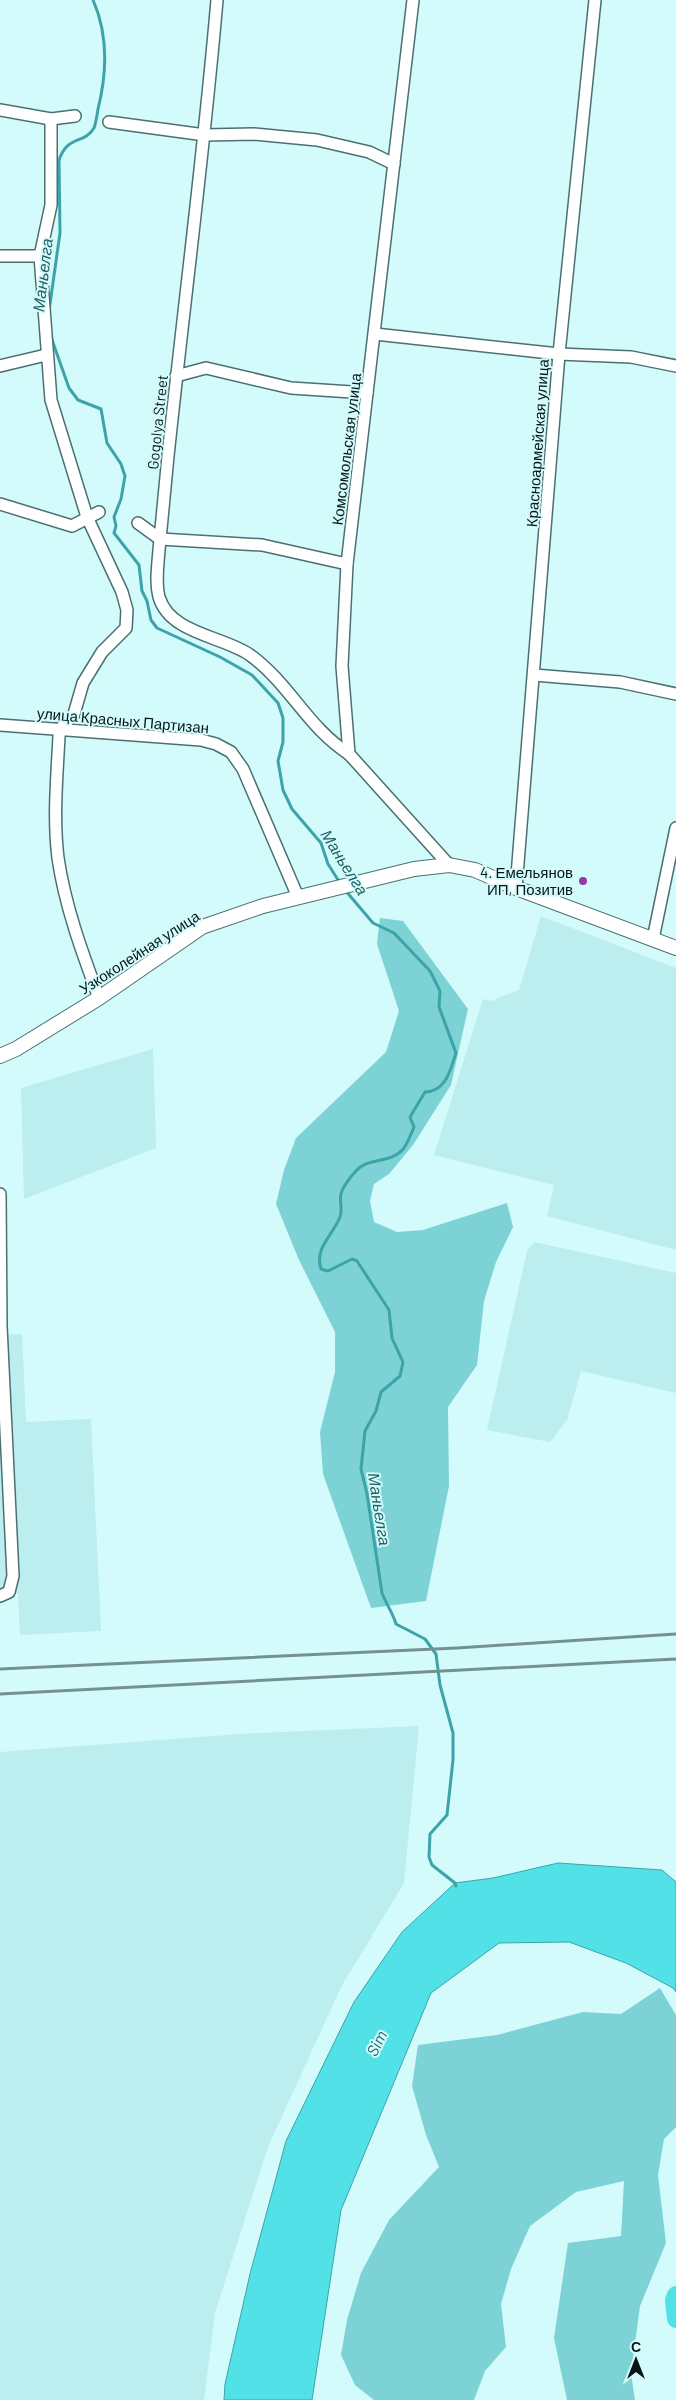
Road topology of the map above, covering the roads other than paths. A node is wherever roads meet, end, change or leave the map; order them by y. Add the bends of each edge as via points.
1 (217, 0) edge
2 (413, 0) edge
3 (595, 0) edge
4 (0, 110) edge
5 (75, 116) dead end
6 (51, 119) junction
7 (109, 122) dead end
8 (205, 135) junction
9 (394, 164) junction
10 (0, 256) edge
11 (40, 256) junction
12 (375, 334) junction
13 (559, 354) junction
14 (46, 355) junction
15 (0, 366) edge
16 (676, 366) edge
17 (176, 376) junction
18 (367, 393) junction
19 (0, 504) edge
20 (99, 512) dead end
21 (87, 517) junction
22 (138, 523) dead end
23 (160, 539) junction
24 (347, 564) junction
25 (534, 675) junction
26 (676, 694) edge
27 (0, 725) edge
28 (61, 728) junction
29 (349, 754) junction
30 (676, 828) edge
31 (449, 865) junction
32 (516, 888) junction
33 (298, 897) junction
34 (653, 940) junction
35 (676, 948) edge
36 (99, 998) junction
37 (0, 1056) edge
38 (0, 1194) edge
39 (0, 1326) edge
40 (5, 1594) edge

1 - 8 street, Gogolya Street
2 - 9 street, Комсомольская улица
3 - 13 street, Красноармейская улица
4 - 6 street
5 - 6 street
6 - 11 street via 51,205
7 - 8 street
8 - 9 street via 254,134 317,140 369,152
8 - 17 street, Gogolya Street
9 - 12 street, Комсомольская улица
10 - 11 street
11 - 14 street
12 - 13 street
12 - 18 street, Комсомольская улица
13 - 16 street via 631,357
13 - 25 street, Красноармейская улица
14 - 15 street
14 - 21 street via 51,400
17 - 18 street via 206,368 291,388
17 - 23 street, Gogolya Street
18 - 24 street, Комсомольская улица
19 - 21 street via 72,526
20 - 21 street
21 - 28 street via 122,592 127,610 126,628 102,652 83,683 74,714
22 - 23 street
23 - 24 street via 262,545
23 - 29 street, Gogolya Street via 157,577 159,597 167,613 195,632 248,654 280,682 330,741
24 - 29 street, Комсомольская улица via 342,666
25 - 26 street via 620,682
25 - 32 street, Красноармейская улица
27 - 28 street, улица Красных Партизан
28 - 33 street, улица Красных Партизан via 200,740 231,752 243,769
28 - 36 street via 55,804 58,858 76,935
29 - 31 street
30 - 34 street
31 - 32 street, Узкоколейная улица via 475,870
31 - 33 street, Узкоколейная улица via 414,869
32 - 34 street, Узкоколейная улица
33 - 36 street, Узкоколейная улица via 202,927
34 - 35 street, Узкоколейная улица
36 - 37 street, Узкоколейная улица
38 - 39 street
39 - 40 street via 13,1576

